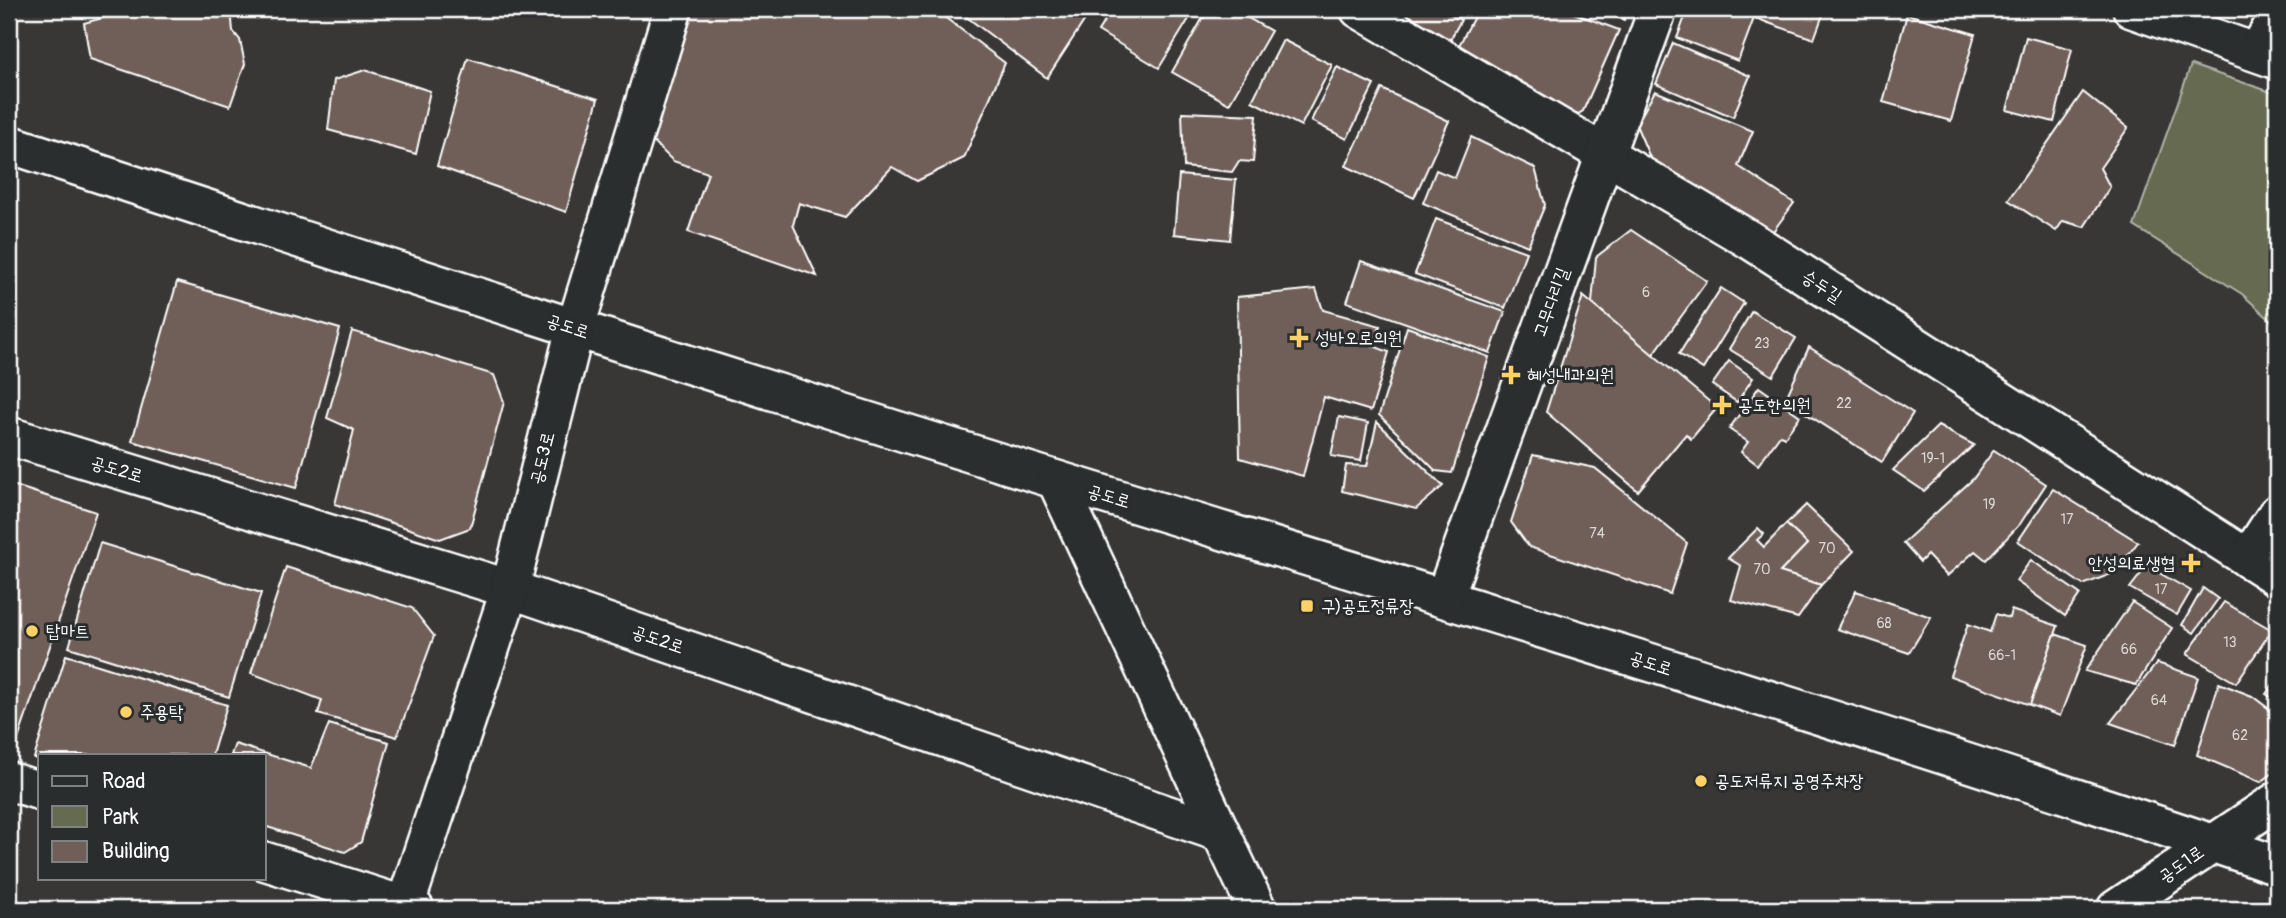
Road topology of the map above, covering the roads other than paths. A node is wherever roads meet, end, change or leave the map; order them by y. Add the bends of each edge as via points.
1 (673, 9) edge
2 (1359, 9) edge
3 (1658, 9) edge
4 (2132, 9) edge
5 (2277, 19) edge
6 (2267, 56) edge
7 (9, 144) edge
8 (1604, 154) junction
9 (575, 329) junction
10 (9, 436) edge
11 (1056, 480) junction
12 (2277, 514) edge
13 (2263, 568) edge
14 (510, 589) junction
15 (1445, 597) junction
16 (9, 781) edge
17 (38, 790) edge
18 (2277, 801) edge
19 (1221, 833) junction
20 (2211, 843) junction
21 (266, 863) edge
22 (2277, 865) edge
23 (408, 908) edge
24 (1256, 909) edge
25 (2116, 909) edge

1 - 9 street, 공도3로
2 - 8 street, 승두길
3 - 8 street, 고무다리길
4 - 6 street
5 - 6 street
7 - 9 street, 공도로
8 - 13 street, 승두길 via 1750,240
8 - 15 street, 고무다리길
9 - 11 street, 공도로
9 - 14 street, 공도3로
10 - 14 street, 공도2로
11 - 15 street, 공도로
11 - 19 street
12 - 13 street
14 - 19 street, 공도2로
14 - 23 street, 공도3로
15 - 20 street, 공도로
16 - 17 street
18 - 20 street
19 - 24 street
20 - 22 street, 공도로
20 - 25 street, 공도1로
21 - 23 street, 공도3로

